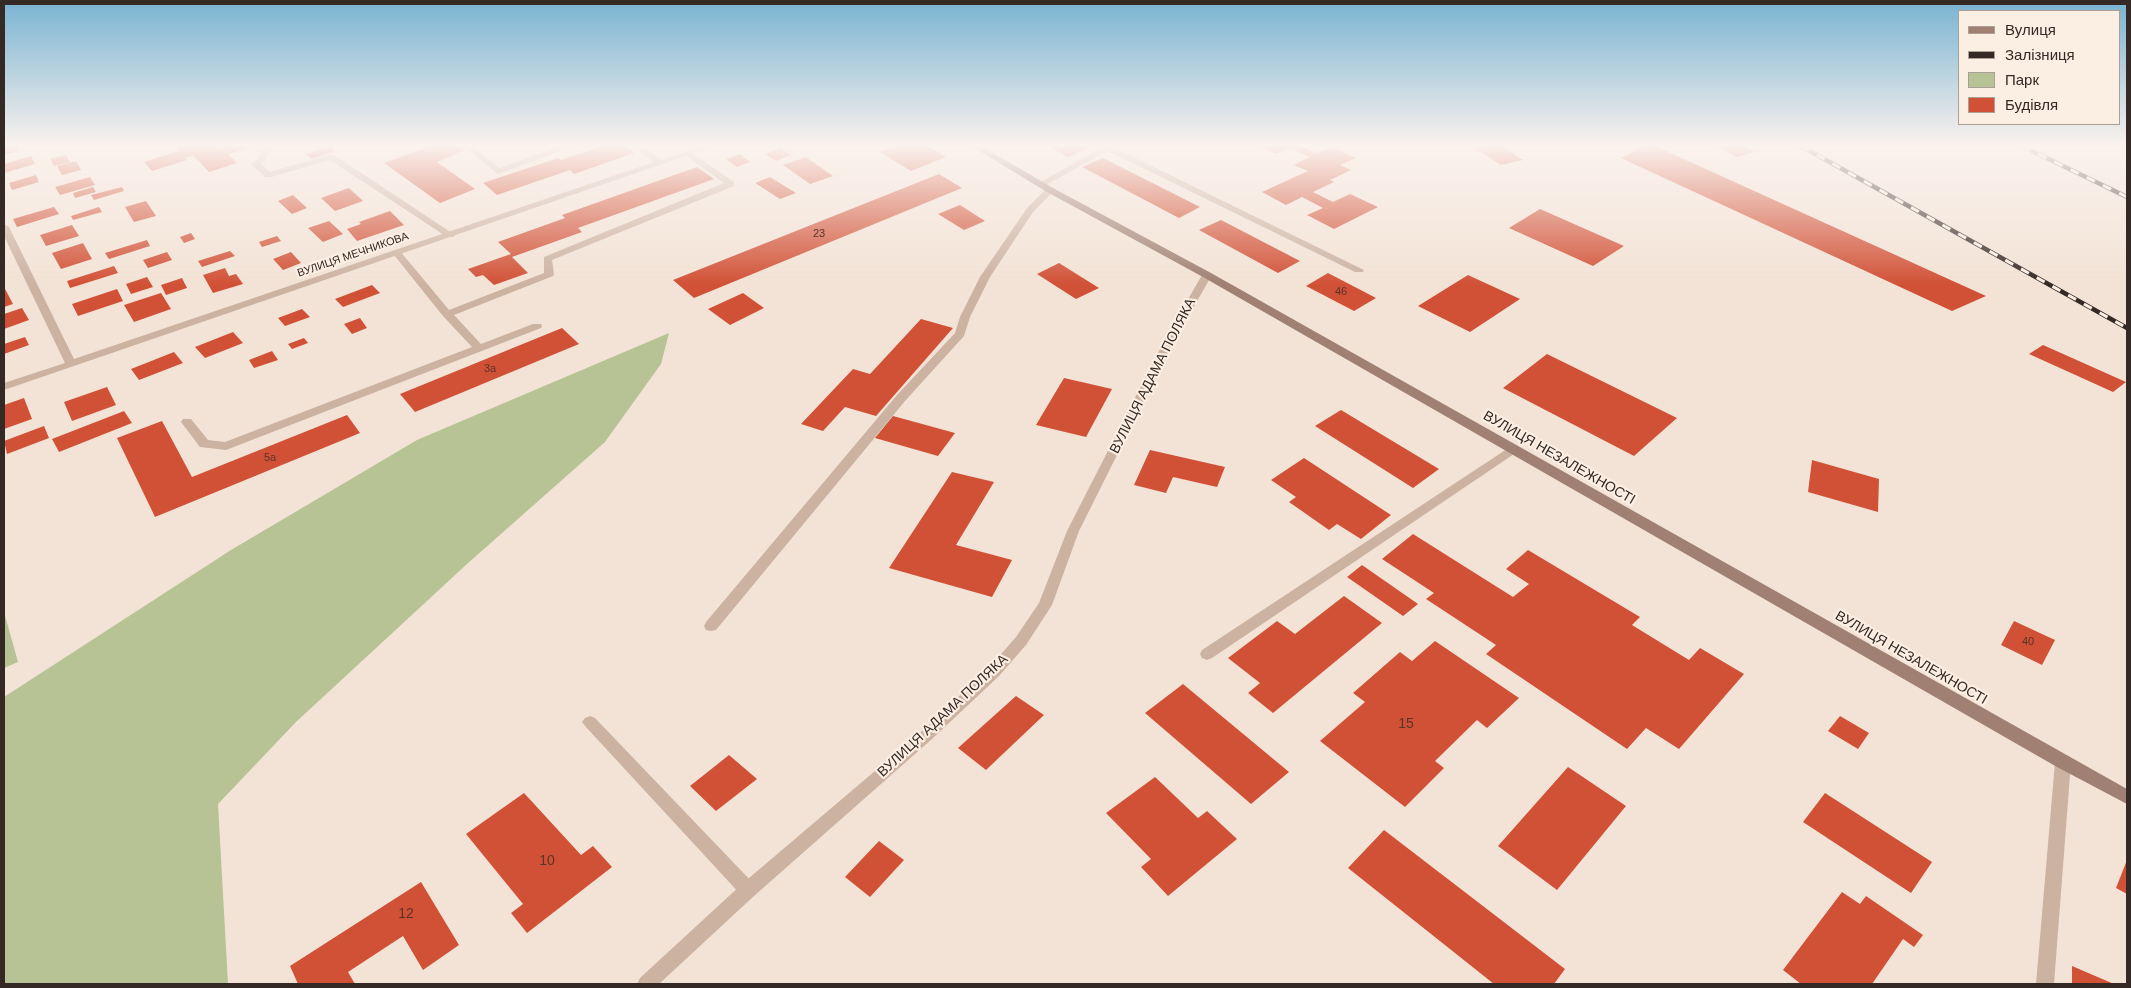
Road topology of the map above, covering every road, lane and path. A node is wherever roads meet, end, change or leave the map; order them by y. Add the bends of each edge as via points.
1 (386, 192) edge
2 (576, 192) edge
3 (711, 192) edge
4 (1042, 192) edge
5 (1055, 192) edge
6 (1198, 192) edge
7 (5, 232) edge
8 (450, 235) junction
9 (397, 253) junction
10 (1359, 270) dead end
11 (1206, 275) junction
12 (447, 314) junction
13 (537, 326) dead end
14 (479, 348) junction
15 (71, 364) junction
16 (4, 387) edge
17 (187, 422) dead end
18 (1513, 448) junction
19 (711, 626) dead end
20 (1207, 654) dead end
21 (590, 722) dead end
22 (2063, 762) junction
23 (2127, 797) edge
24 (748, 890) junction
25 (646, 984) edge
26 (2045, 984) edge

1 - 8 street
2 - 8 street, ВУЛИЦЯ МЕЧНИКОВА
3 - 12 street via 547,258 549,274
4 - 19 street via 985,277 960,334 901,398
5 - 11 main road, ВУЛИЦЯ НЕЗАЛЕЖНОСТІ
6 - 10 street
7 - 15 street
8 - 9 street, ВУЛИЦЯ МЕЧНИКОВА
9 - 12 street
9 - 15 street, ВУЛИЦЯ МЕЧНИКОВА
11 - 18 main road, ВУЛИЦЯ НЕЗАЛЕЖНОСТІ
11 - 24 street, ВУЛИЦЯ АДАМА ПОЛЯКА via 1073,531 1045,605 1020,641 994,672 927,735
12 - 14 street
13 - 14 street
14 - 17 street via 226,446 204,444
15 - 16 street, ВУЛИЦЯ МЕЧНИКОВА
18 - 20 street
18 - 22 main road, ВУЛИЦЯ НЕЗАЛЕЖНОСТІ
21 - 24 street
22 - 23 main road, ВУЛИЦЯ НЕЗАЛЕЖНОСТІ
22 - 26 street
24 - 25 street, ВУЛИЦЯ АДАМА ПОЛЯКА

